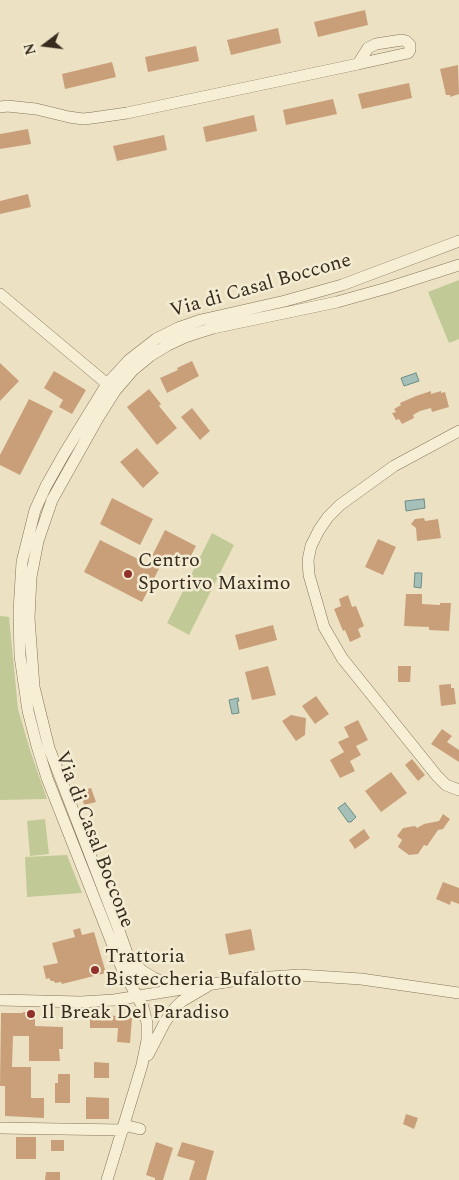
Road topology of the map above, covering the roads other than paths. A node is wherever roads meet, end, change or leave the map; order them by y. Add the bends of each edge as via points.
1 (358, 64) dead end
2 (0, 107) edge
3 (459, 240) edge
4 (459, 265) edge
5 (0, 294) edge
6 (111, 388) junction
7 (459, 431) edge
8 (459, 790) edge
9 (127, 953) junction
10 (212, 984) junction
11 (189, 988) junction
12 (459, 993) edge
13 (137, 996) junction
14 (0, 1000) edge
15 (142, 1065) junction
16 (124, 1127) junction
17 (0, 1128) edge
18 (140, 1129) dead end
19 (108, 1180) edge

1 - 2 street via 92,118
3 - 6 street, Via di Casal Boccone via 342,285 178,328 137,353 122,367
4 - 6 street, Via di Casal Boccone via 337,302 185,337 146,359
5 - 6 street
6 - 9 street, Via di Casal Boccone via 48,510 33,565 29,618 34,682 44,731
6 - 13 street, Via di Casal Boccone via 64,454 35,510 21,573 19,642 27,702 42,765 123,971
7 - 8 street via 394,466 340,505 319,530 308,560 316,603 334,647 437,776 446,785
9 - 11 street via 141,970 154,978
9 - 13 street, Via di Casal Boccone
10 - 11 street
10 - 12 street via 264,977 313,976 361,979
10 - 15 street via 175,1008
11 - 13 street
13 - 14 street via 95,1002
13 - 15 street via 147,1023
15 - 16 street
16 - 17 street
16 - 18 street
16 - 19 street

